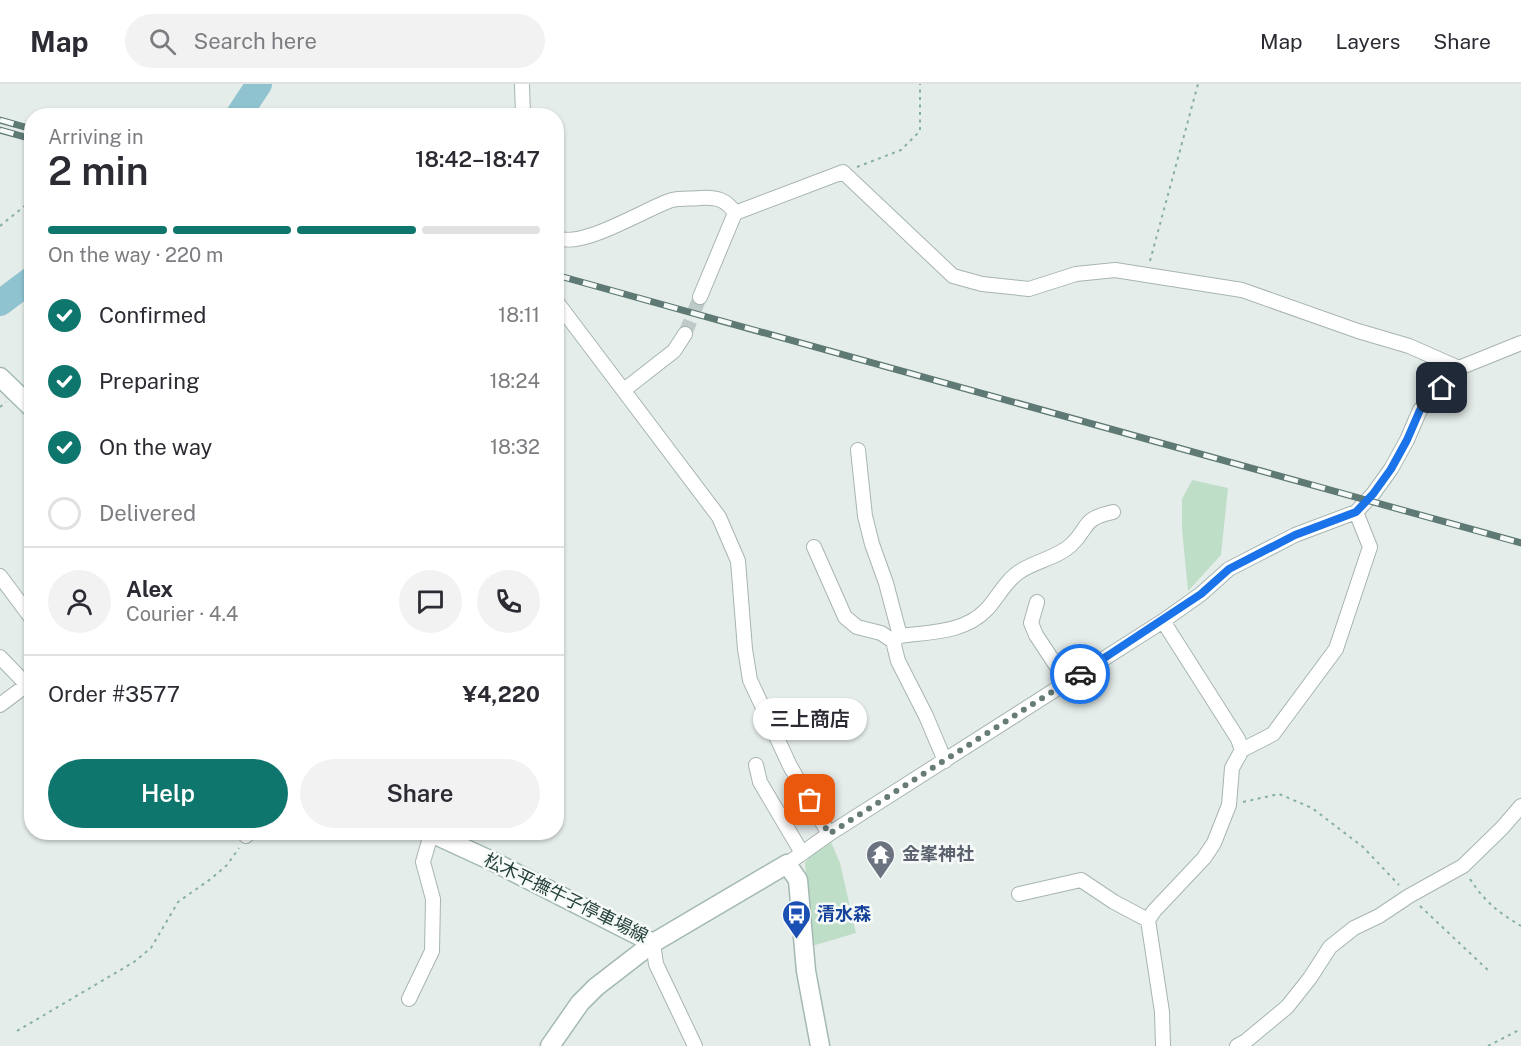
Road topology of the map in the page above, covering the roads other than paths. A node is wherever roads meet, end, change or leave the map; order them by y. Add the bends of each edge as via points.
1 (522, 84) edge
2 (523, 108) edge
3 (735, 213) junction
4 (564, 240) edge
5 (700, 297) tunnel mouth
6 (564, 311) edge
7 (685, 334) tunnel mouth
8 (1521, 343) edge
9 (1459, 368) junction
10 (5, 381) edge
11 (624, 390) junction
12 (24, 400) edge
13 (858, 450) dead end
14 (1113, 512) dead end
15 (1356, 512) junction
16 (814, 547) dead end
17 (0, 576) edge
18 (1037, 602) dead end
19 (24, 608) edge
20 (1163, 621) junction
21 (896, 639) junction
22 (0, 657) edge
23 (24, 679) edge
24 (1067, 682) junction
25 (24, 687) edge
26 (0, 705) edge
27 (1242, 750) junction
28 (945, 761) junction
29 (756, 765) dead end
30 (1521, 806) edge
31 (829, 834) junction
32 (428, 840) edge
33 (445, 840) edge
34 (802, 854) junction
35 (787, 864) junction
36 (1019, 894) dead end
37 (1148, 920) junction
38 (653, 943) junction
39 (409, 999) dead end
40 (550, 1046) edge
41 (695, 1046) edge
42 (820, 1046) edge
43 (1163, 1046) edge
44 (1237, 1046) edge

1 - 2 street
3 - 4 street via 729,204 716,197 673,200 578,241
3 - 5 street
3 - 9 street via 843,172 953,276 1029,289 1076,274 1115,270 1242,290 1409,346
6 - 11 street
7 - 11 street via 674,351
8 - 9 street
9 - 15 street via 1420,410 1391,469
10 - 12 main road
11 - 31 street via 719,518 738,561 750,680 790,766
13 - 21 street via 865,516 886,583
14 - 21 street via 1097,516 1057,555 1016,574 973,622
15 - 20 street via 1295,535 1229,569
15 - 27 street via 1370,547 1336,649 1273,734
16 - 21 street via 845,617 857,627
17 - 19 street
18 - 24 street via 1033,629
20 - 24 street
20 - 27 street
21 - 28 street via 898,661
22 - 23 street
24 - 28 street
25 - 26 street
27 - 37 street via 1232,768 1229,806 1214,843
28 - 31 street
29 - 34 street via 760,782
30 - 44 street via 1463,866 1354,928 1330,947 1287,1006
31 - 34 street
32 - 39 street via 423,862 433,899 432,951
33 - 38 main road, 松木平撫牛子停車場線
34 - 35 street
35 - 38 main road, 松木平撫牛子停車場線
35 - 42 main road via 798,880 806,971
36 - 37 street via 1081,880
37 - 43 street via 1162,1012
38 - 40 main road via 596,987
38 - 41 street via 656,964

